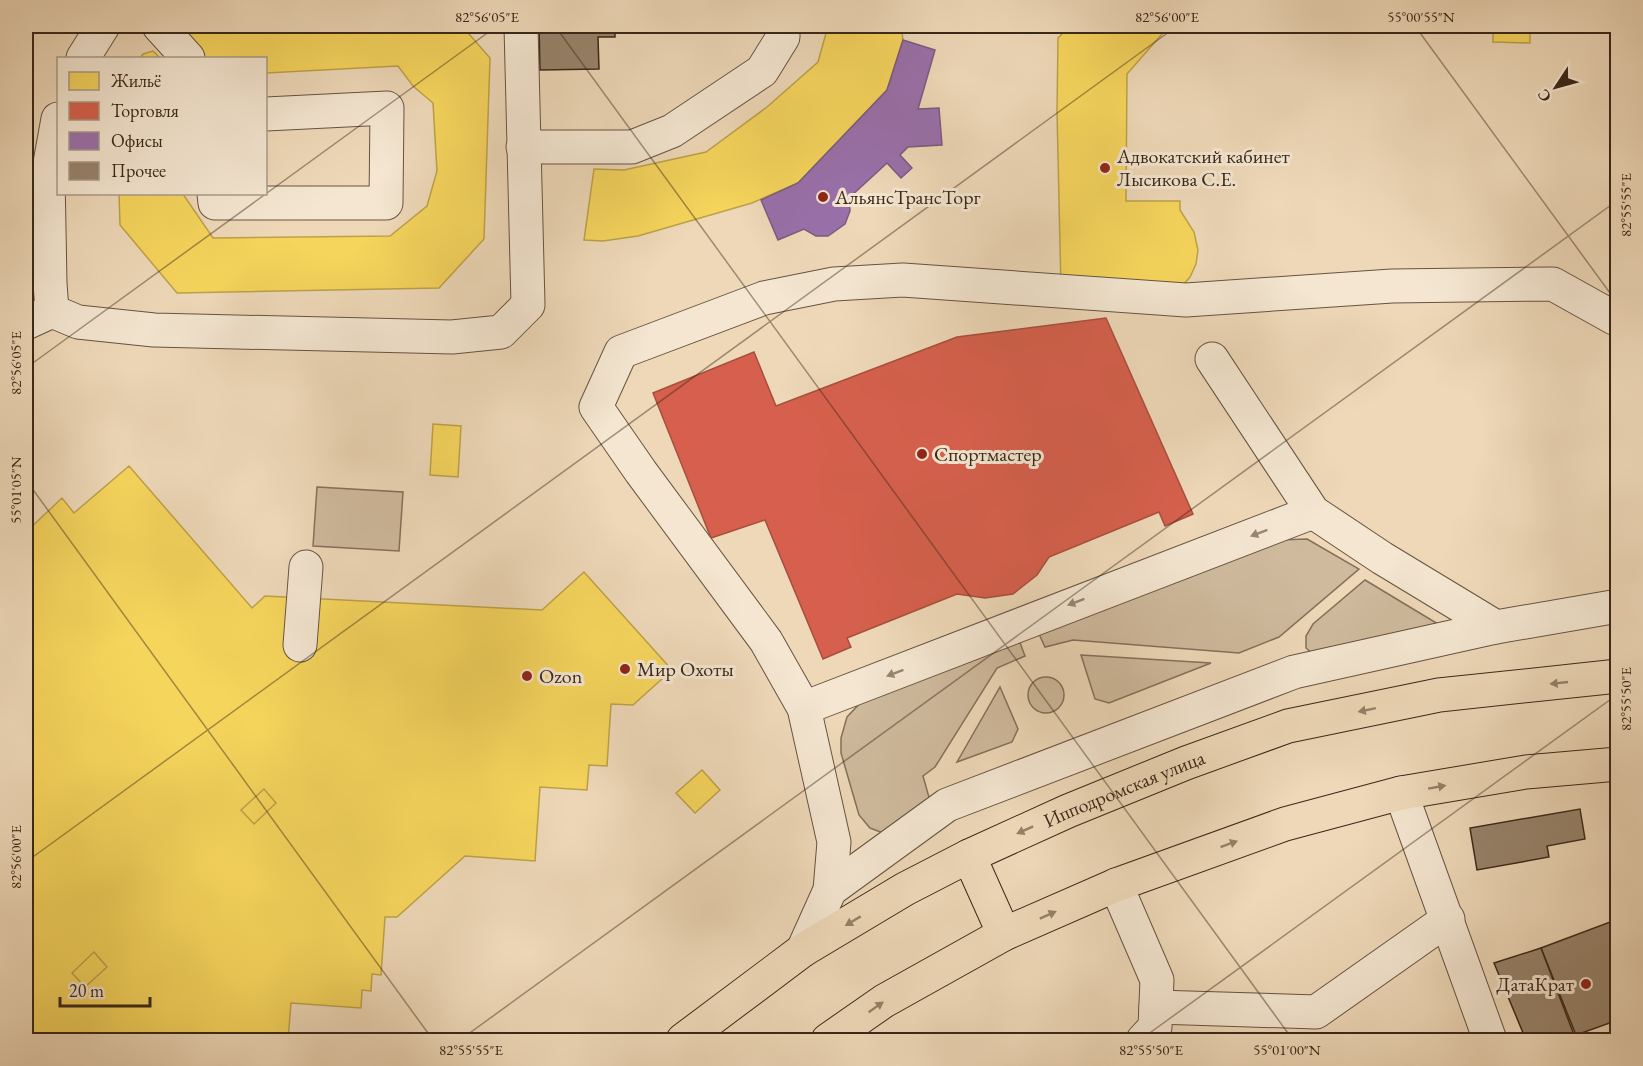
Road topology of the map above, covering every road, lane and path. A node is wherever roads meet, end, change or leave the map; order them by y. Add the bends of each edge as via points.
1 (103, 26) edge
2 (159, 26) edge
3 (521, 26) edge
4 (783, 26) edge
5 (84, 57) edge
6 (187, 57) edge
7 (267, 114) edge
8 (57, 124) edge
9 (523, 147) junction
10 (214, 195) edge
11 (39, 317) edge
12 (1617, 318) edge
13 (1212, 359) dead end
14 (1314, 512) junction
15 (306, 567) dead end
16 (1617, 606) edge
17 (1496, 627) junction
18 (300, 645) dead end
19 (1617, 676) edge
20 (804, 708) junction
21 (1617, 764) edge
22 (1401, 793) junction
23 (969, 856) junction
24 (1116, 885) junction
25 (830, 890) junction
26 (1448, 919) junction
27 (1004, 934) junction
28 (803, 950) junction
29 (1156, 1007) junction
30 (683, 1041) edge
31 (828, 1041) edge
32 (1143, 1041) edge
33 (1490, 1041) edge

1 - 5 lane
2 - 6 lane
3 - 9 lane
4 - 9 lane via 783,37 762,71 672,131 632,147
7 - 10 lane via 387,108 386,203 215,202
8 - 11 lane via 48,174
9 - 11 lane via 528,305 501,332 452,337 154,330
12 - 20 lane via 1553,284 1392,286 1186,300 903,280 834,284 764,297 621,352 596,407 766,641
13 - 14 lane
14 - 17 lane
14 -> 20 lane
15 - 18 lane
16 - 17 lane
17 - 25 lane via 1294,672 947,804
19 -> 23 highway, Ипподромская улица via 1439,695 1288,726 1089,802
20 - 25 lane via 834,842
22 -> 21 highway via 1526,772
24 -> 22 highway via 1285,824
22 - 26 lane
23 - 27 highway
23 -> 28 highway, Ипподромская улица
27 -> 24 highway
24 - 29 lane via 1157,980
25 - 28 lane
26 - 29 lane via 1316,1012
26 - 33 lane
31 -> 27 highway via 884,1001
28 - 30 highway, Ипподромская улица
29 - 32 lane via 1155,1028

